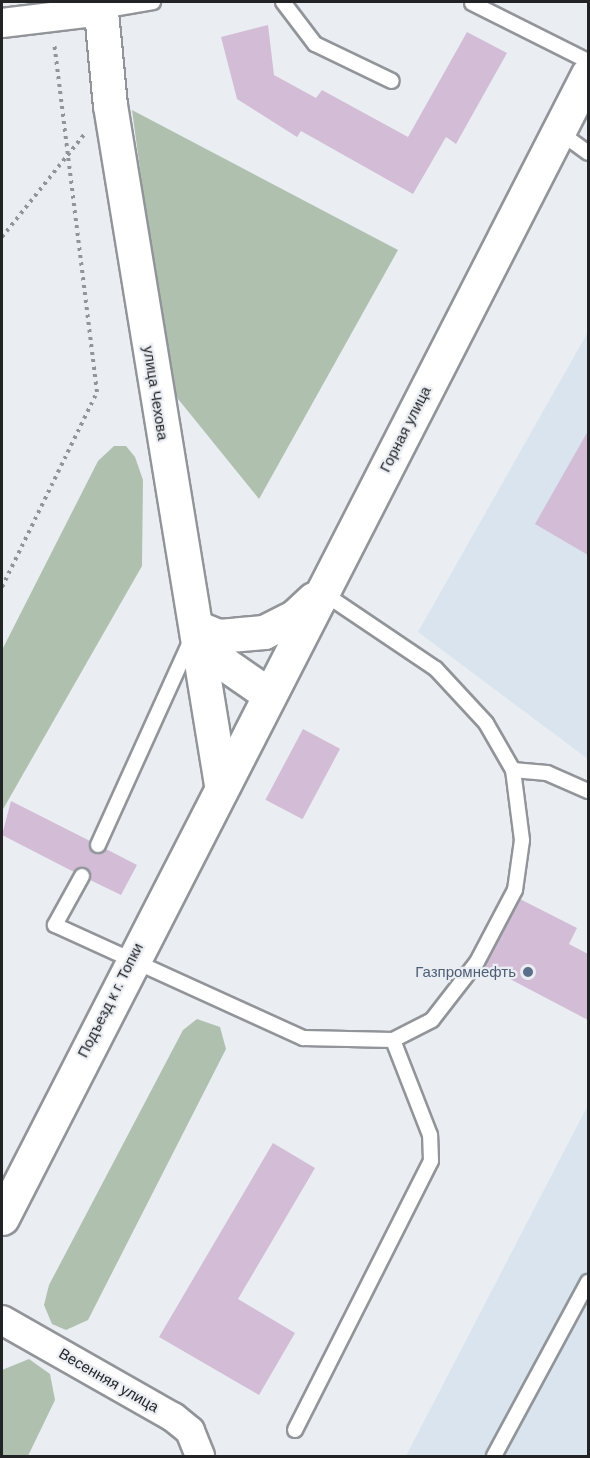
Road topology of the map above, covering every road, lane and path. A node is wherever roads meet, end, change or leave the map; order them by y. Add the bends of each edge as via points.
1 (153, 2) edge
2 (283, 2) edge
3 (472, 3) edge
4 (100, 6) edge
5 (51, 17) junction
6 (2, 23) edge
7 (588, 61) edge
8 (588, 74) edge
9 (392, 81) dead end
10 (110, 105) junction
11 (558, 130) junction
12 (69, 151) junction
13 (588, 153) edge
14 (2, 237) edge
15 (2, 587) edge
16 (321, 591) junction
17 (196, 627) junction
18 (268, 693) junction
19 (513, 770) junction
20 (221, 784) junction
21 (588, 791) edge
22 (98, 845) dead end
23 (82, 876) dead end
24 (130, 959) junction
25 (393, 1040) junction
26 (2, 1218) edge
27 (588, 1282) edge
28 (2, 1320) edge
29 (295, 1430) dead end
30 (200, 1456) edge
31 (494, 1456) edge

1 - 4 lane
2 - 9 lane via 315,44
3 - 7 lane
4 - 5 street
4 - 10 street, улица Чехова
5 - 6 street
5 - 12 path
8 - 11 street, Горная улица
10 - 12 path
10 - 17 street, улица Чехова
11 - 13 lane
11 - 16 street, Горная улица
12 - 14 path
12 - 15 path via 96,392
16 - 17 street via 295,616 264,632 228,637
16 - 18 street, Горная улица
16 - 19 lane via 436,669 486,723
17 - 18 street via 222,662
17 - 20 street, улица Чехова
17 - 22 lane
18 - 20 street, Горная улица
19 - 21 lane via 547,773
19 - 25 lane via 522,840 515,890 477,962 453,995 432,1020
20 - 24 street, Подъезд к г. Топки
23 - 24 lane via 55,926
24 - 25 lane via 303,1038
24 - 26 street, Подъезд к г. Топки
25 - 29 lane via 430,1135 431,1161
27 - 31 lane
28 - 30 street, Весенняя улица via 173,1417 190,1431

